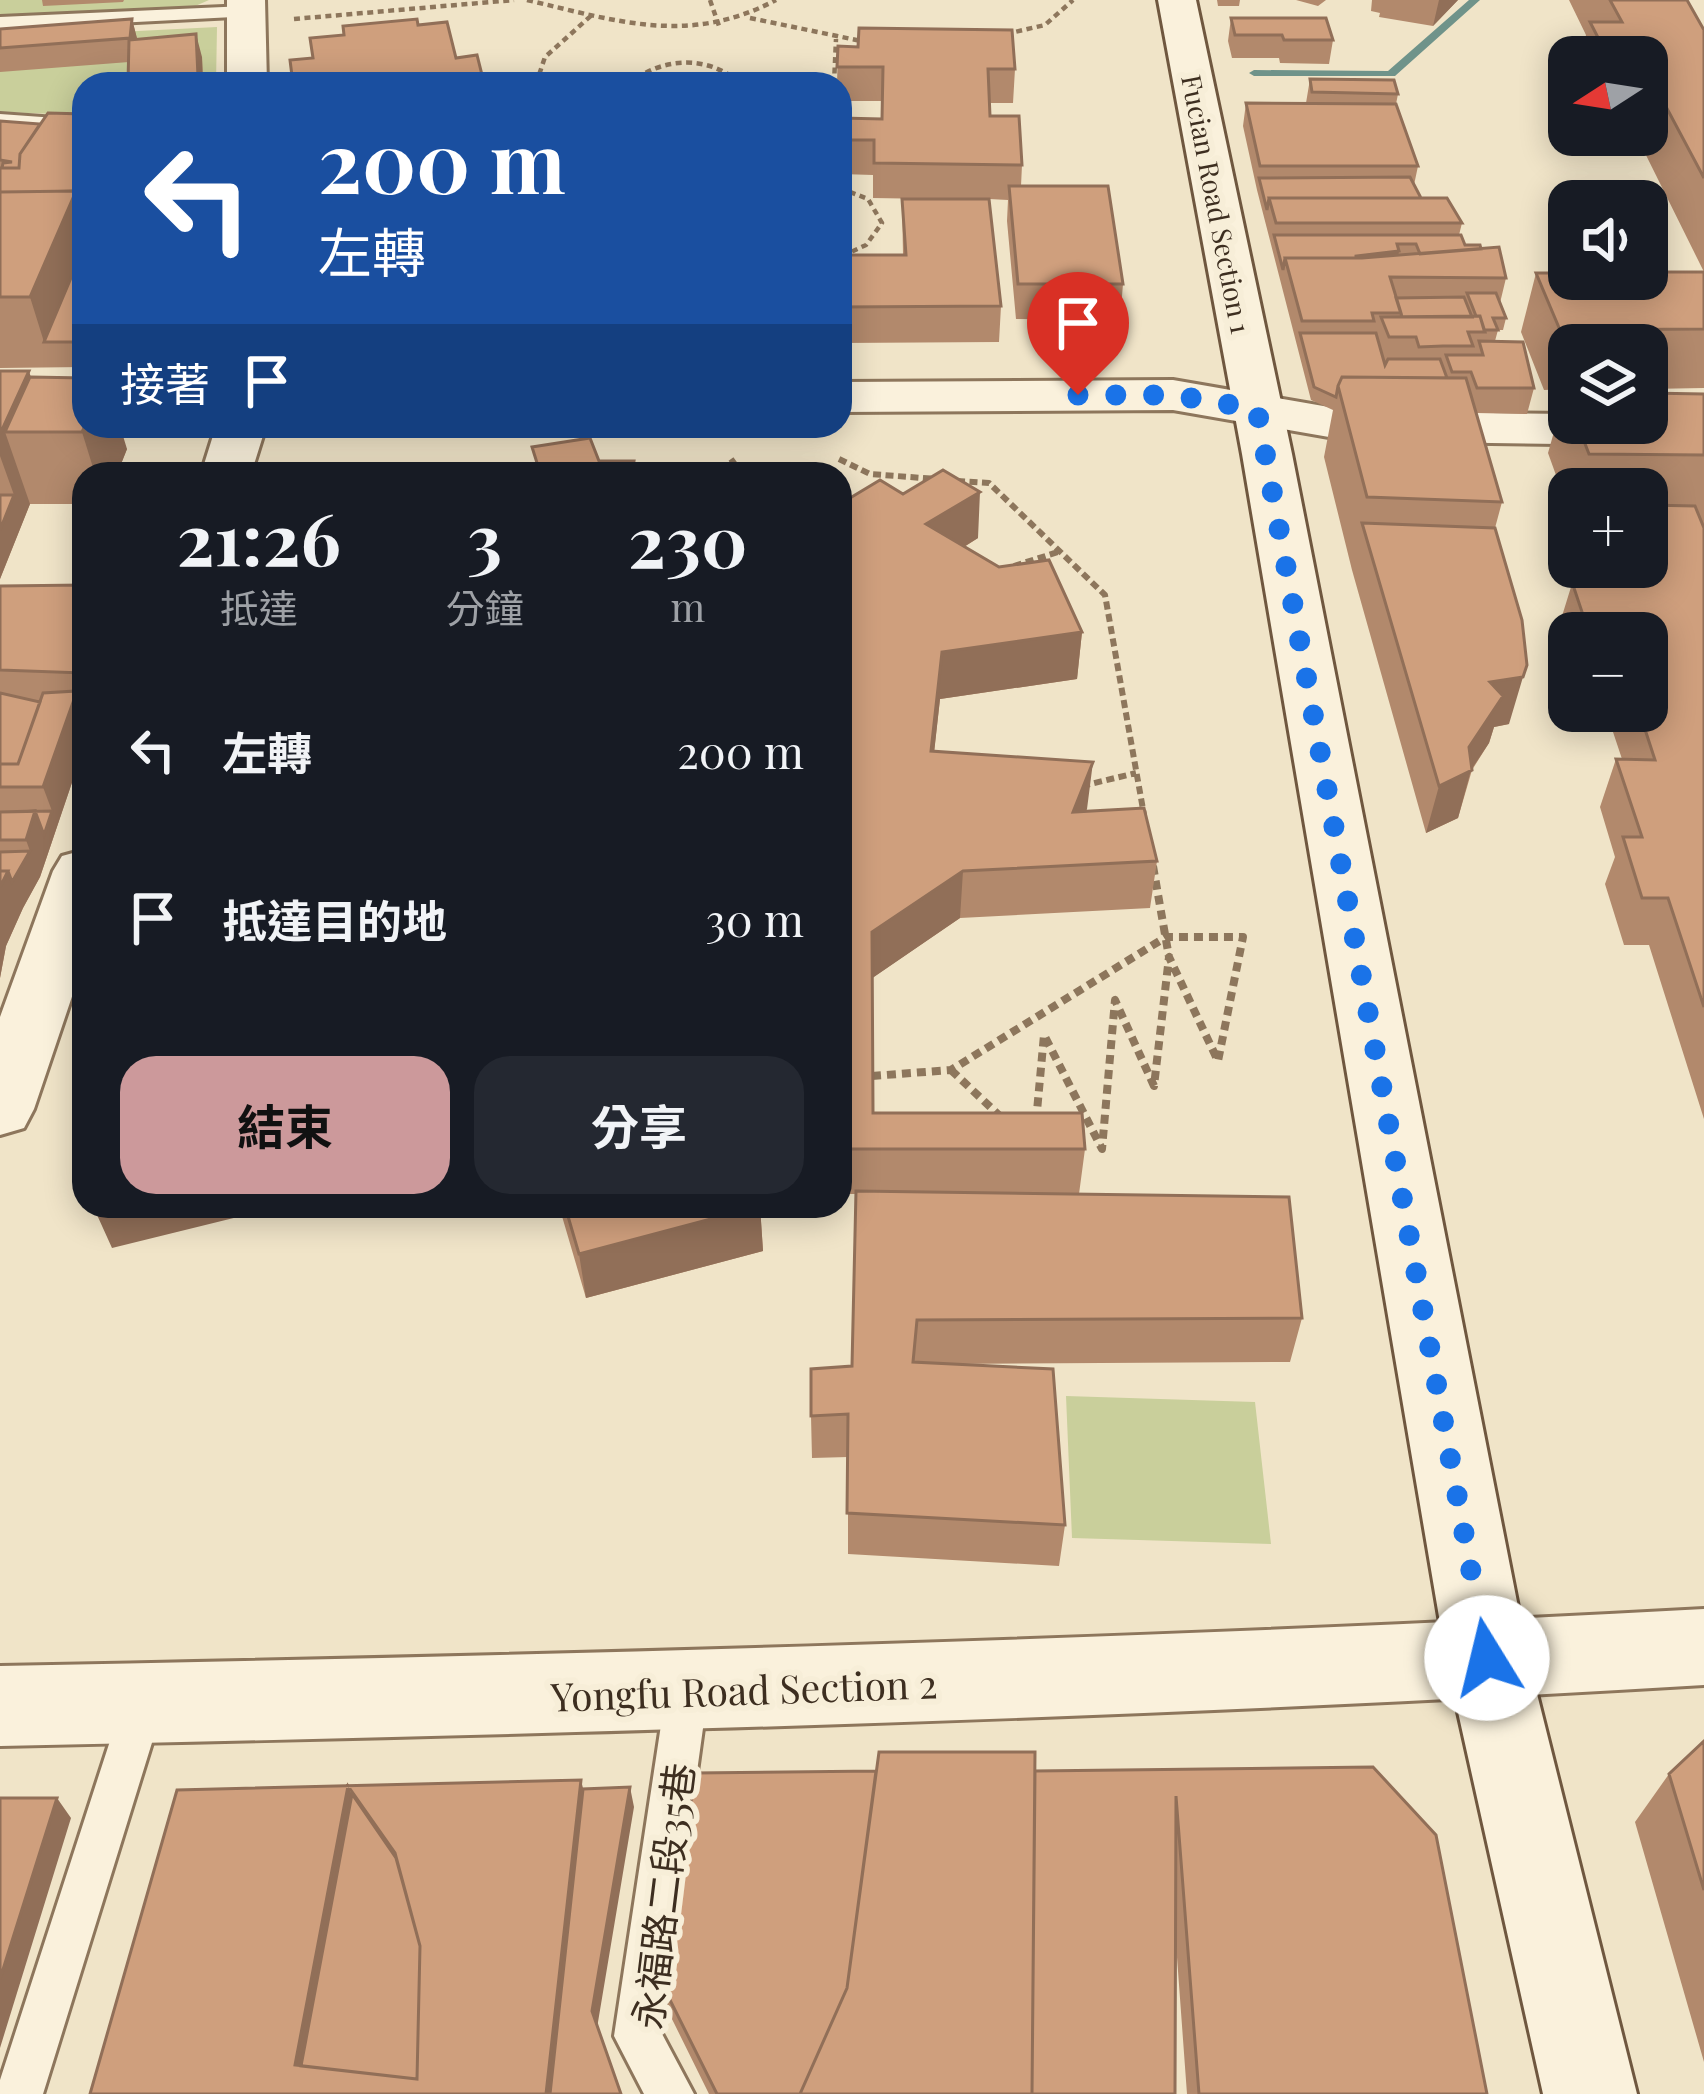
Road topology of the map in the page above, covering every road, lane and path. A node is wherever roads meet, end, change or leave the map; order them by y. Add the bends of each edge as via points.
1 (514, 0) edge
2 (527, 0) edge
3 (710, 0) edge
4 (776, 0) edge
5 (1073, 0) edge
6 (1177, 0) edge
7 (246, 6) edge
8 (593, 14) junction
9 (750, 18) junction
10 (291, 19) dead end
11 (0, 23) edge
12 (718, 26) junction
13 (993, 36) edge
14 (836, 39) junction
15 (886, 44) edge
16 (247, 72) edge
17 (540, 72) edge
18 (647, 72) edge
19 (726, 72) edge
20 (835, 72) edge
21 (0, 120) edge
22 (72, 125) edge
23 (852, 193) edge
24 (852, 252) edge
25 (852, 397) edge
26 (1257, 409) junction
27 (1704, 430) edge
28 (731, 459) dead end
29 (839, 460) dead end
30 (733, 462) edge
31 (844, 462) edge
32 (852, 466) edge
33 (1058, 552) junction
34 (994, 573) edge
35 (1136, 773) junction
36 (1070, 788) edge
37 (1145, 820) edge
38 (1149, 843) edge
39 (72, 905) edge
40 (1166, 937) junction
41 (1169, 958) junction
42 (951, 1070) junction
43 (872, 1076) edge
44 (0, 1108) edge
45 (1036, 1125) edge
46 (1018, 1132) edge
47 (1704, 1647) edge
48 (1487, 1658) junction
49 (688, 1692) junction
50 (142, 1704) junction
51 (0, 1706) edge
52 (19, 2094) edge
53 (670, 2094) edge
54 (1590, 2094) edge

1 - 10 path
2 - 8 path
3 - 12 path
4 - 9 path
5 - 13 path via 1045,25
6 - 26 main road, Fucian Road Section 1
7 - 11 lane
7 - 16 main road
8 - 12 path via 667,30
8 - 17 path via 545,57
9 - 12 path
9 - 14 path
14 - 15 path
14 - 20 path
18 - 19 path via 691,63
21 - 22 lane
23 - 24 path via 868,199 882,224
25 - 26 main road via 1173,395
26 - 27 main road via 1352,426
26 - 48 main road, Fucian Road Section 1
28 - 30 path
29 - 31 path
32 - 33 path via 989,483
33 - 34 path
33 - 35 path via 1105,595
35 - 36 path
35 - 37 path
38 - 40 path
39 - 44 main road
40 - 41 path
40 - 41 path via 1243,937 1218,1061
40 - 42 path
41 - 45 path via 1154,1086 1115,1000 1102,1149 1044,1035
42 - 43 path
42 - 46 path
47 - 48 main road, Yongfu Road Section 2
48 - 49 main road, Yongfu Road Section 2
48 - 54 main road, Fucian Road Section 1
49 - 50 main road, Yongfu Road Section 2
49 - 53 lane, 永福路二段35巷 via 637,2036
50 - 51 main road, Yongfu Road Section 2
50 - 52 lane

